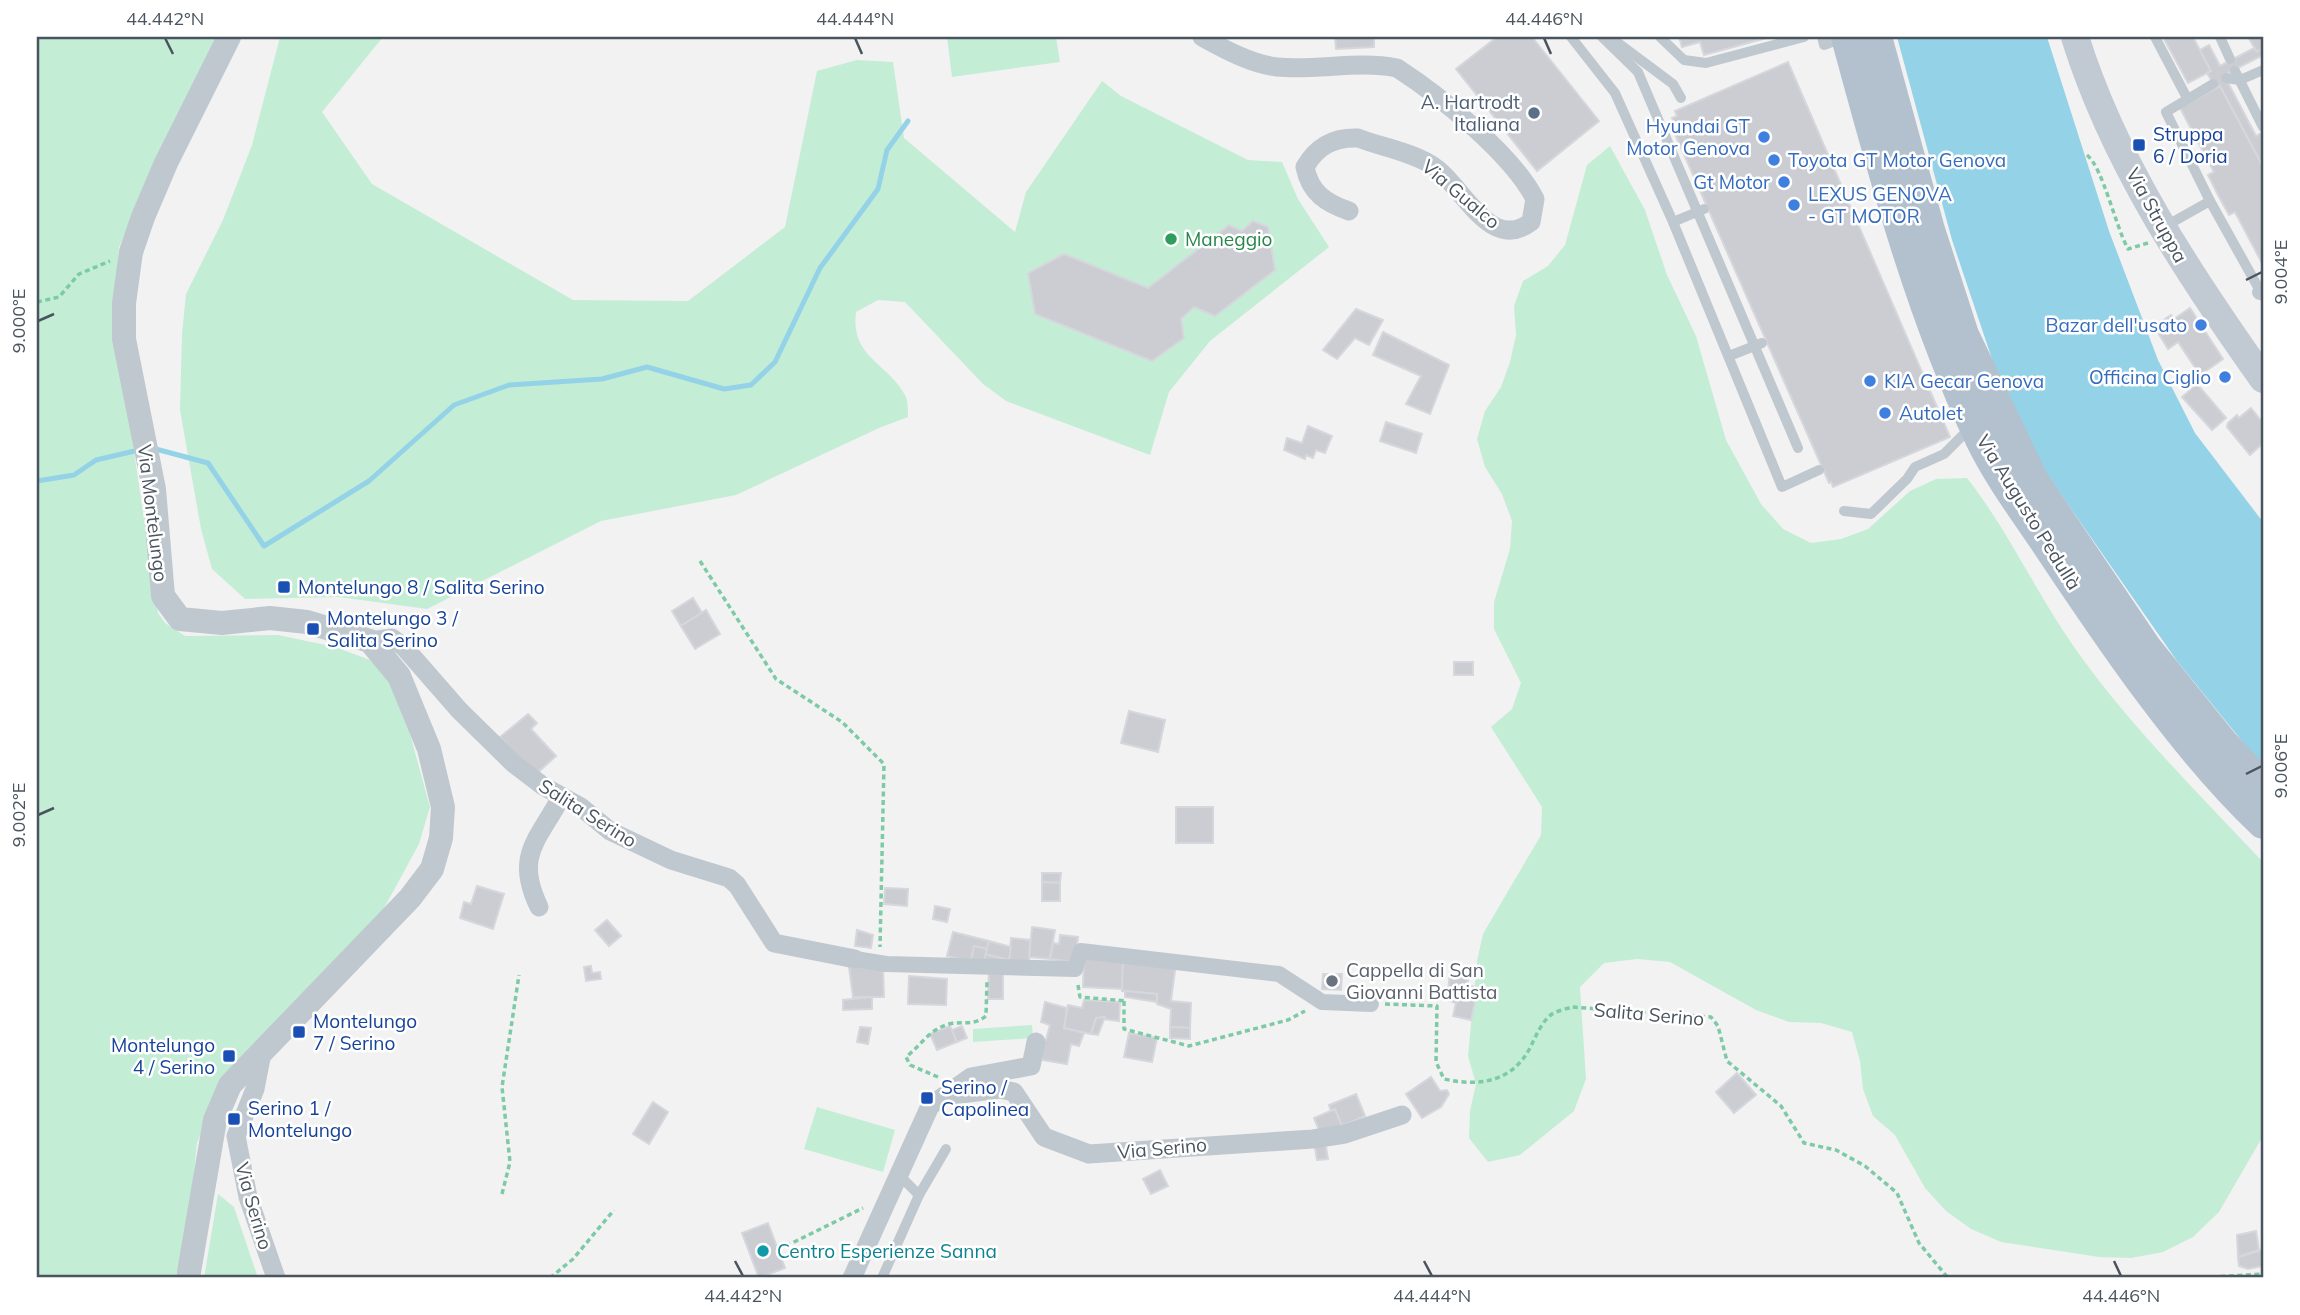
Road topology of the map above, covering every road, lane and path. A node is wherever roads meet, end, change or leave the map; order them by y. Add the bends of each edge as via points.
1 (229, 37) edge
2 (1202, 37) edge
3 (1571, 37) edge
4 (1602, 37) edge
5 (1609, 37) edge
6 (1660, 37) edge
7 (1804, 37) edge
8 (1876, 37) edge
9 (2075, 37) edge
10 (2155, 37) edge
11 (2220, 37) edge
12 (1835, 39) edge
13 (2230, 59) dead end
14 (2263, 70) edge
15 (2237, 76) junction
16 (2226, 78) dead end
17 (2213, 84) dead end
18 (1681, 98) dead end
19 (2187, 98) junction
20 (2263, 127) edge
21 (2087, 155) dead end
22 (2210, 201) junction
23 (1704, 209) dead end
24 (1349, 211) dead end
25 (1674, 222) junction
26 (2163, 231) junction
27 (131, 252) junction
28 (2262, 292) edge
29 (37, 302) edge
30 (1762, 343) dead end
31 (1729, 356) junction
32 (2263, 379) edge
33 (1969, 429) dead end
34 (1798, 448) dead end
35 (1819, 470) dead end
36 (1843, 511) dead end
37 (700, 561) dead end
38 (370, 641) junction
39 (2263, 786) edge
40 (561, 797) junction
41 (2262, 823) edge
42 (539, 906) dead end
43 (855, 959) joint
44 (881, 963) junction
45 (987, 969) junction
46 (1075, 969) junction
47 (519, 975) dead end
48 (1322, 1002) junction
49 (1371, 1004) joint
50 (1036, 1042) dead end
51 (262, 1053) junction
52 (952, 1091) junction
53 (1402, 1115) dead end
54 (946, 1149) dead end
55 (899, 1175) junction
56 (502, 1194) dead end
57 (890, 1194) junction
58 (919, 1195) junction
59 (614, 1210) dead end
60 (786, 1246) dead end
61 (2263, 1274) edge
62 (188, 1278) edge
63 (276, 1278) edge
64 (550, 1278) edge
65 (852, 1278) edge
66 (883, 1278) edge
67 (1948, 1278) edge
68 (2195, 1278) edge

1 - 27 street, Via Montelungo via 166,163
2 - 24 street, Via Gualco via 1274,67 1397,68 1491,145 1520,174 1535,198 1531,222 1507,232 1482,217 1432,165 1358,138 1345,138 1321,147 1305,167 1320,197
3 - 25 lane via 1615,93
4 - 34 lane via 1638,72
5 - 18 lane via 1673,84
6 - 7 lane via 1684,60 1706,64
8 - 39 main road, Via Augusto Pedullà via 1963,335 2033,481 2145,647
9 - 26 main road, Via Struppa via 2115,135
10 - 19 lane
11 - 13 lane
12 - 41 main road, Via Augusto Pedullà via 1941,346 1982,441 2096,615 2208,764
14 - 15 lane
15 - 16 lane
15 - 20 lane
17 - 19 lane
19 - 22 lane via 2166,112
21 - 26 path via 2100,174 2128,249 2137,249
22 - 26 lane
22 - 28 lane
23 - 25 lane, bridge
25 - 31 lane
26 - 32 main road, Via Struppa
27 - 29 path via 79,274 59,297
27 - 38 street, Via Montelungo via 124,339 154,489 163,596 180,619 307,622
30 - 31 lane, bridge
31 - 35 lane via 1782,487
33 - 36 lane via 1944,454 1915,467 1871,514
37 - 44 path via 776,679 842,722 884,764
38 - 40 street, Salita Serino via 392,638 513,763
38 - 51 street via 399,676 429,749 443,807 441,838 432,869 410,898
40 - 42 street via 530,847 528,880
40 - 43 street, Salita Serino via 610,831 670,860 729,878 774,943
43 - 44 street, Salita Serino
44 - 45 street, Salita Serino
45 - 46 street, Salita Serino
45 - 52 path via 986,1016 929,1033 906,1057 910,1065 950,1080
46 - 48 street via 1081,951 1182,960 1279,974
46 - 48 path via 1080,997 1125,1001 1124,1029 1189,1046 1288,1020
47 - 56 path via 502,1087 510,1163
48 - 49 street
49 - 67 path, Salita Serino via 1437,1006 1436,1062 1444,1079 1463,1083 1494,1081 1511,1073 1552,1014 1572,1007 1711,1017 1718,1026 1727,1061 1781,1106 1804,1143 1836,1150 1865,1166 1897,1193 1919,1243
50 - 52 street via 1031,1066 971,1077
51 - 62 street via 230,1085 215,1120
51 - 63 street, Via Serino via 255,1089 236,1136 248,1197
52 - 53 street, Via Serino via 1014,1092 1044,1137 1089,1154 1313,1139
52 - 55 street via 930,1106
54 - 58 lane
55 - 57 street
55 - 58 lane
57 - 60 path
57 - 65 street
58 - 66 lane
59 - 64 path via 573,1259
61 - 68 path

